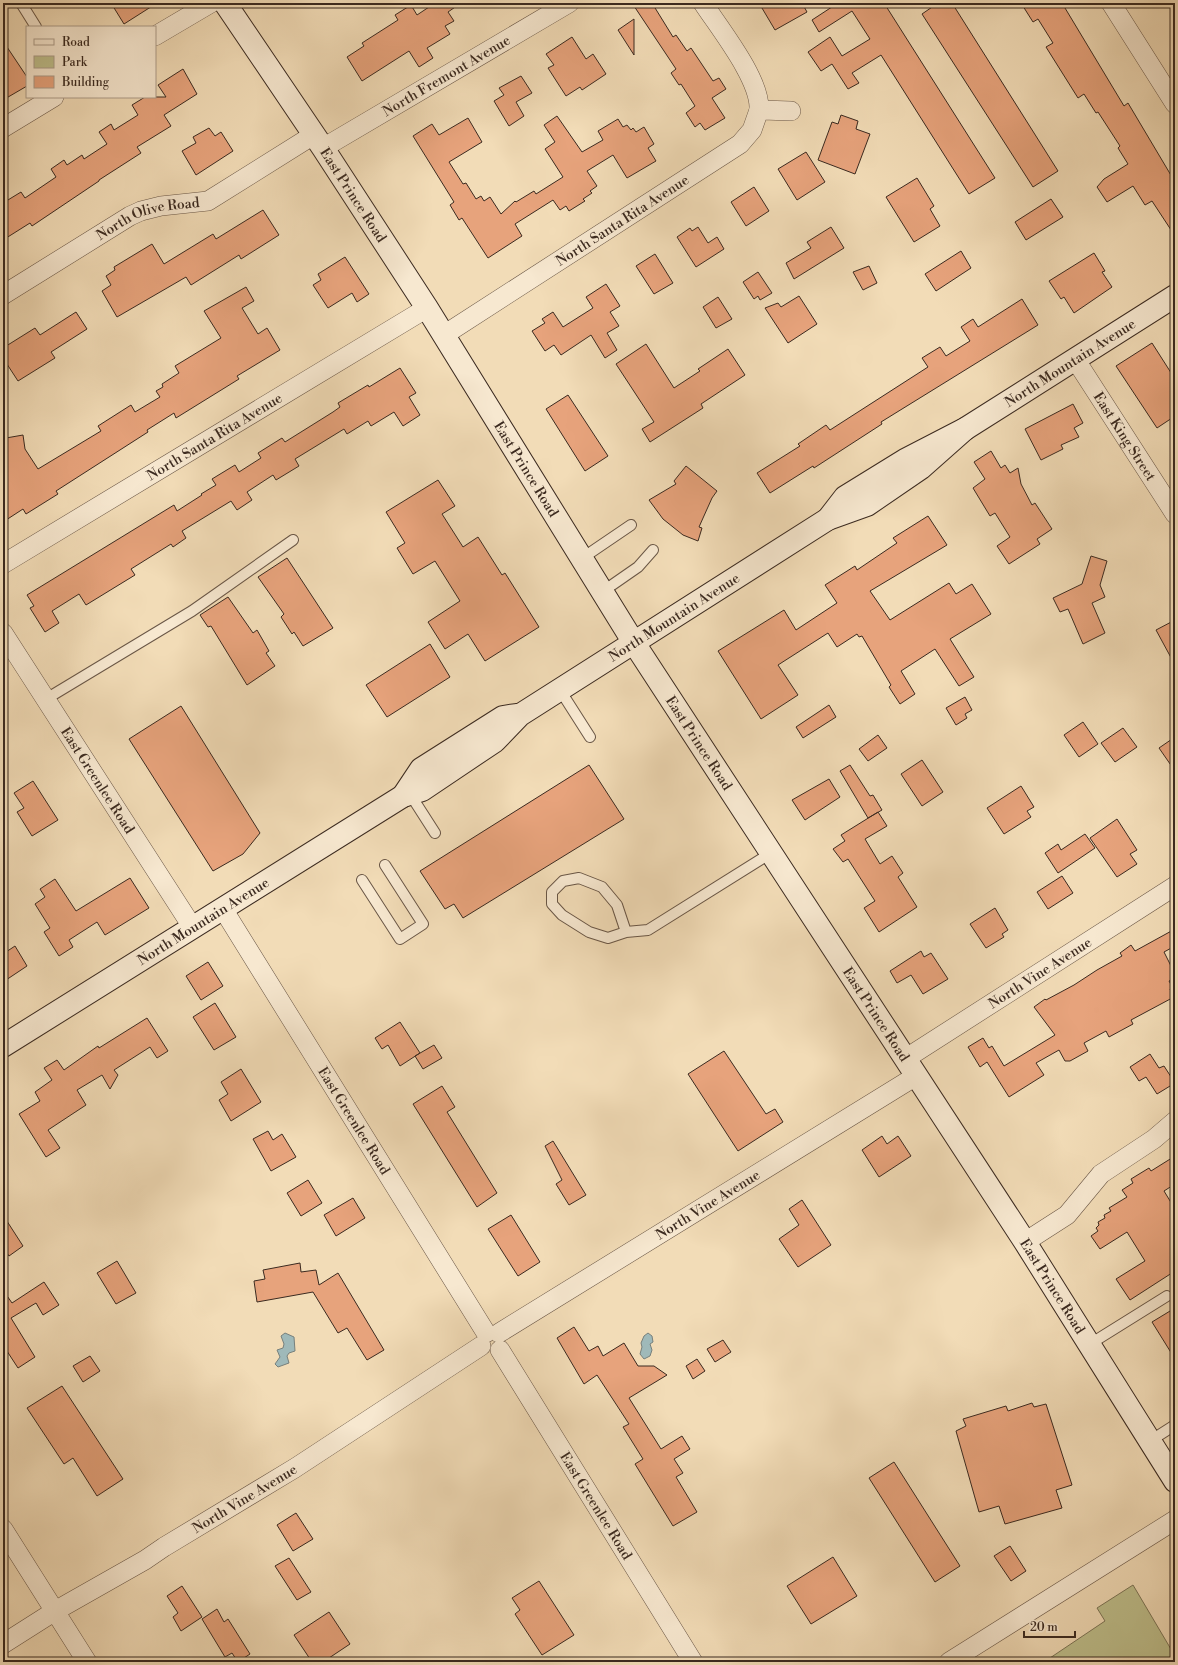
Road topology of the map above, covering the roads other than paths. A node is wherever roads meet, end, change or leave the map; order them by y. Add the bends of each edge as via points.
1 (21, 3) edge
2 (211, 3) edge
3 (225, 3) edge
4 (569, 3) edge
5 (703, 3) edge
6 (1111, 3) edge
7 (35, 26) edge
8 (156, 35) edge
9 (52, 98) edge
10 (1175, 104) edge
11 (759, 110) junction
12 (791, 111) dead end
13 (3, 128) edge
14 (319, 141) junction
15 (3, 295) edge
16 (1175, 296) edge
17 (427, 308) junction
18 (444, 335) junction
19 (1075, 359) junction
20 (1175, 514) edge
21 (631, 525) dead end
22 (293, 540) dead end
23 (654, 550) dead end
24 (581, 558) junction
25 (3, 564) edge
26 (602, 592) junction
27 (3, 633) edge
28 (634, 643) junction
29 (560, 690) junction
30 (46, 699) junction
31 (590, 737) dead end
32 (407, 795) junction
33 (435, 833) dead end
34 (771, 853) junction
35 (386, 865) dead end
36 (362, 880) dead end
37 (1175, 886) edge
38 (223, 909) junction
39 (193, 928) junction
40 (626, 932) junction
41 (4, 1044) edge
42 (911, 1067) junction
43 (1175, 1121) edge
44 (1025, 1242) junction
45 (1167, 1296) dead end
46 (491, 1340) junction
47 (1090, 1344) junction
48 (1175, 1425) edge
49 (1150, 1441) junction
50 (1175, 1481) edge
51 (1175, 1520) edge
52 (3, 1529) edge
53 (55, 1611) junction
54 (3, 1644) edge
55 (87, 1662) edge
56 (693, 1662) edge
57 (949, 1662) edge

1 - 7 lane
2 - 8 street
3 - 14 main road, East Prince Road
4 - 14 street, North Fremont Avenue
5 - 11 street via 751,76 758,94
6 - 10 street
9 - 13 street
11 - 12 street
11 - 18 street, North Santa Rita Avenue via 752,130 740,144
14 - 15 street, North Olive Road via 208,201 161,206 130,216
14 - 17 main road, East Prince Road
16 - 19 main road, North Mountain Avenue
17 - 18 main road, East Prince Road
17 - 25 street, North Santa Rita Avenue
18 - 24 main road, East Prince Road
19 - 20 street, East King Street
19 - 28 main road, North Mountain Avenue via 965,429 921,468 866,505 828,519
21 - 24 lane
22 - 30 lane via 192,611
23 - 26 lane via 638,567
24 - 26 main road, East Prince Road
26 - 28 main road, East Prince Road
27 - 30 street, East Greenlee Road
28 - 29 main road, North Mountain Avenue
28 - 34 main road, East Prince Road
29 - 31 lane
29 - 32 main road, North Mountain Avenue via 520,715 503,717 421,769
30 - 39 street, East Greenlee Road
32 - 33 lane
32 - 38 main road, North Mountain Avenue
34 - 40 lane via 648,930
34 - 42 main road, East Prince Road
35 - 36 lane via 423,924 400,939
37 - 42 street, North Vine Avenue
38 - 39 main road, North Mountain Avenue
38 - 46 street, East Greenlee Road
39 - 41 main road, North Mountain Avenue
40 - 40 lane via 608,938 589,932 557,910 552,904 552,892 563,881 579,878 602,886 617,905
42 - 44 main road, East Prince Road
42 - 46 street, North Vine Avenue via 666,1232
43 - 44 street via 1154,1139 1101,1174 1068,1215
44 - 47 main road, East Prince Road
45 - 47 lane
46 - 53 street, North Vine Avenue via 295,1468 145,1560
46 - 56 street, East Greenlee Road
47 - 49 main road, East Prince Road
48 - 49 lane
49 - 50 main road, East Prince Road
51 - 57 street
52 - 53 street
53 - 54 street, North Vine Avenue
53 - 55 street

